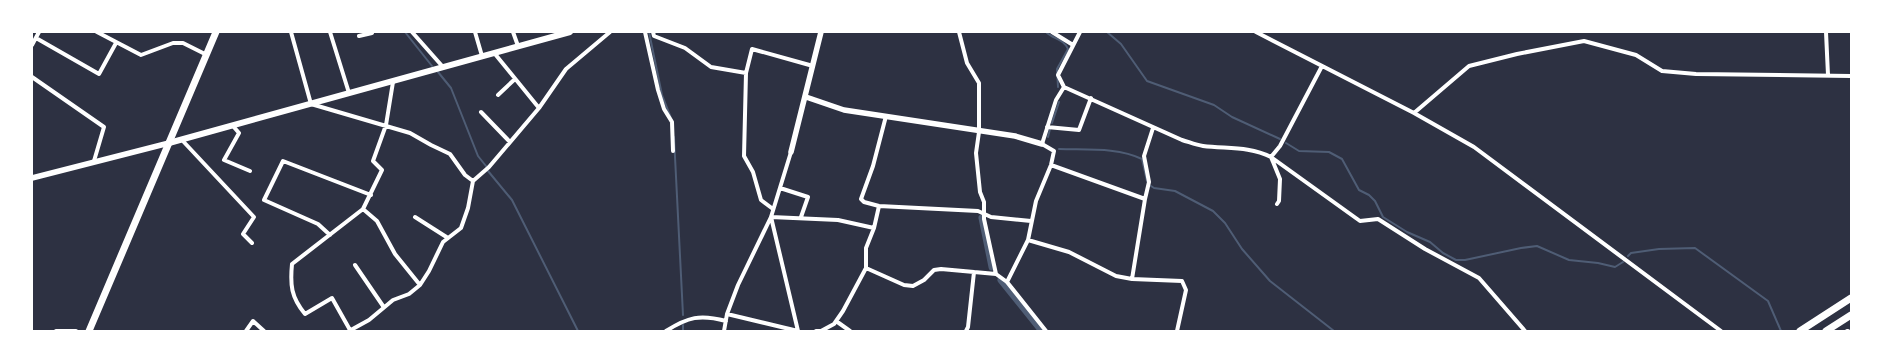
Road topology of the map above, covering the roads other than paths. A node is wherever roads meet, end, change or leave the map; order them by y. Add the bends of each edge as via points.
1 (39, 32) edge
2 (97, 32) edge
3 (216, 32) edge
4 (291, 32) edge
5 (330, 32) edge
6 (412, 32) edge
7 (475, 32) edge
8 (513, 32) edge
9 (570, 32) edge
10 (610, 32) edge
11 (645, 32) edge
12 (653, 32) edge
13 (821, 32) edge
14 (959, 32) edge
15 (1052, 32) edge
16 (1080, 32) edge
17 (1256, 32) edge
18 (1826, 32) edge
19 (364, 33) edge
20 (372, 33) dead end
21 (554, 34) edge
22 (358, 36) dead end
23 (36, 38) junction
24 (116, 43) junction
25 (32, 44) edge
26 (1073, 44) junction
27 (518, 46) junction
28 (206, 54) junction
29 (494, 54) junction
30 (482, 56) junction
31 (813, 66) junction
32 (1322, 66) junction
33 (442, 67) junction
34 (746, 73) junction
35 (1828, 75) junction
36 (1851, 76) edge
37 (32, 77) edge
38 (516, 80) junction
39 (393, 82) junction
40 (1064, 87) junction
41 (349, 93) junction
42 (498, 95) dead end
43 (806, 97) junction
44 (1091, 98) junction
45 (311, 104) junction
46 (539, 108) junction
47 (482, 112) dead end
48 (1414, 113) junction
49 (886, 116) junction
50 (386, 125) junction
51 (233, 126) junction
52 (1047, 127) junction
53 (1153, 128) junction
54 (980, 132) junction
55 (181, 139) junction
56 (510, 142) junction
57 (169, 143) junction
58 (1042, 144) junction
59 (673, 151) dead end
60 (792, 152) joint
61 (1271, 157) junction
62 (94, 161) junction
63 (1051, 165) junction
64 (250, 171) dead end
65 (32, 178) edge
66 (473, 181) junction
67 (780, 188) junction
68 (371, 195) junction
69 (1145, 199) junction
70 (1277, 204) dead end
71 (879, 206) junction
72 (363, 208) junction
73 (772, 209) junction
74 (985, 213) junction
75 (415, 217) dead end
76 (771, 217) junction
77 (801, 217) junction
78 (1031, 220) junction
79 (874, 228) junction
80 (330, 235) junction
81 (448, 238) junction
82 (1028, 240) junction
83 (252, 243) dead end
84 (356, 265) dead end
85 (866, 268) junction
86 (974, 272) junction
87 (996, 274) junction
88 (1132, 279) junction
89 (1007, 282) junction
90 (420, 285) junction
91 (1851, 298) edge
92 (383, 306) junction
93 (727, 314) junction
94 (1851, 315) edge
95 (836, 320) junction
96 (726, 321) junction
97 (350, 330) edge
98 (56, 331) edge
99 (76, 331) edge
100 (88, 331) edge
101 (246, 331) edge
102 (264, 331) edge
103 (666, 331) edge
104 (724, 331) edge
105 (798, 331) edge
106 (816, 331) edge
107 (850, 331) edge
108 (966, 331) edge
109 (1046, 331) edge
110 (1177, 331) edge
111 (1525, 331) edge
112 (1721, 331) edge
113 (1800, 331) edge
114 (1826, 331) edge

1 - 23 street
2 - 24 street
3 - 28 main road
4 - 45 street
5 - 41 street
6 - 33 street
7 - 30 street
8 - 27 street
9 - 21 main road
10 - 46 street via 566,69
11 - 59 street via 658,90 664,109 672,122
12 - 34 street via 654,36 685,48 711,67
13 - 31 street
14 - 54 street via 967,63 979,84
15 - 26 street
16 - 26 street
17 - 32 street
18 - 35 street
19 - 20 street
19 - 22 street
21 - 27 main road
23 - 24 street via 100,74
23 - 25 street
24 - 28 street via 141,55 173,43 183,43
26 - 40 street via 1058,75
27 - 29 main road
28 - 57 main road
29 - 30 main road
29 - 38 street
30 - 33 main road
31 - 34 street via 752,49
31 - 43 street
32 - 48 street
32 - 61 street via 1280,146
33 - 39 main road
34 - 73 street via 744,156 754,172 761,200
35 - 36 street
35 - 48 street via 1696,74 1662,71 1636,55 1584,41 1469,66
37 - 62 street via 104,127
38 - 42 street
38 - 46 street
39 - 41 main road
39 - 50 street
40 - 44 street
40 - 52 street via 1056,100
41 - 45 main road
43 - 49 street via 844,110
43 - 60 street
44 - 52 street via 1079,130
44 - 53 street
45 - 50 street
45 - 51 main road
46 - 56 street
47 - 56 street
48 - 112 street via 1474,147
49 - 54 street
49 - 71 street via 873,166 860,199
50 - 66 street via 410,133 450,154 464,175
50 - 68 street via 373,161 382,170
51 - 55 main road
51 - 64 street via 239,133 224,160
52 - 58 street
53 - 61 street via 1202,146 1247,149
53 - 69 street via 1144,156 1149,182
54 - 58 street via 1015,136
54 - 74 street via 976,153
55 - 57 main road
55 - 83 street via 254,217 243,234
56 - 66 street
57 - 62 street
57 - 100 main road
58 - 63 street via 1054,151
60 - 67 street
61 - 70 street via 1280,179
61 - 111 street via 1360,220 1378,219 1425,249 1479,278
62 - 65 street
63 - 69 street
63 - 78 street
66 - 81 street via 468,208 460,228
67 - 73 street
67 - 77 street via 808,197
68 - 72 street
68 - 80 street via 283,161 264,200 318,224
69 - 88 street
71 - 74 street via 932,207
71 - 79 street
72 - 80 street
72 - 90 street via 378,221 395,254
73 - 76 street
74 - 78 street via 991,217
74 - 87 street via 984,219
75 - 81 street
76 - 77 street
76 - 93 street
76 - 105 street
77 - 79 street via 838,220
78 - 82 street
79 - 85 street via 866,248
80 - 97 street via 292,264 292,291 296,303 305,314 332,298
81 - 90 street via 443,242
82 - 88 street via 1069,252 1116,276
82 - 89 street
84 - 92 street
85 - 86 street via 904,285 913,286 934,270
85 - 95 street
86 - 87 street
86 - 108 street
87 - 89 street
88 - 110 street via 1182,281 1186,290
89 - 109 street
90 - 92 street via 409,294
91 - 113 main road
92 - 97 street via 369,320
93 - 96 street
93 - 105 street
94 - 114 main road
95 - 106 street via 834,324
95 - 107 street
96 - 103 street via 712,317 696,318 685,320
96 - 104 street
98 - 99 street
101 - 102 street via 253,321

